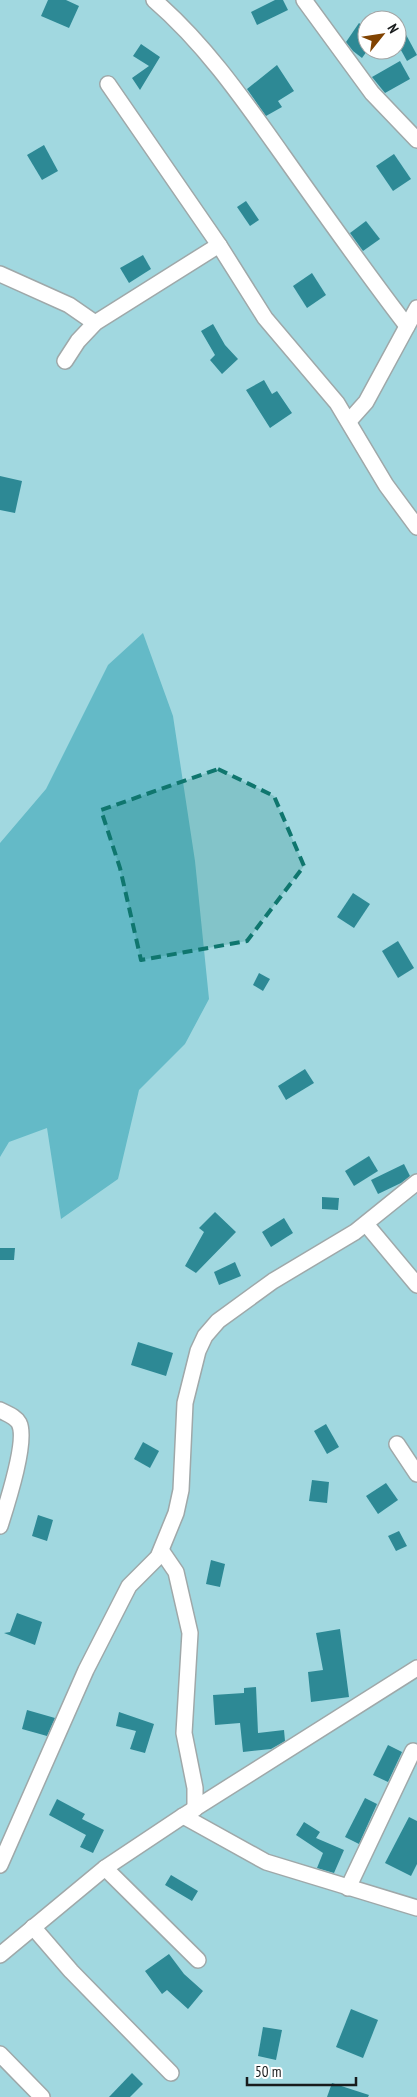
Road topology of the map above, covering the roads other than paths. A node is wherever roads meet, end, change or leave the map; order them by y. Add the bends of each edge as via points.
1 (154, 0) edge
2 (304, 0) edge
3 (108, 84) dead end
4 (417, 140) edge
5 (219, 245) junction
6 (0, 274) edge
7 (417, 308) edge
8 (95, 323) junction
9 (407, 326) junction
10 (65, 362) dead end
11 (349, 421) junction
12 (417, 527) edge
13 (417, 1182) edge
14 (366, 1224) junction
15 (417, 1284) edge
16 (0, 1410) edge
17 (397, 1444) dead end
18 (417, 1474) edge
19 (0, 1526) edge
20 (158, 1557) junction
21 (417, 1668) edge
22 (413, 1751) dead end
23 (189, 1812) junction
24 (0, 1865) edge
25 (105, 1868) junction
26 (348, 1888) junction
27 (417, 1908) edge
28 (33, 1927) junction
29 (0, 1955) edge
30 (198, 1960) dead end
31 (0, 2054) edge
32 (171, 2073) dead end
33 (42, 2097) edge

1 - 9 street via 200,45 240,95
2 - 4 street via 372,93
3 - 5 street
5 - 8 street
5 - 11 street via 266,318
6 - 8 street via 69,305
7 - 9 street
8 - 10 street
9 - 11 street via 366,402
11 - 12 street via 382,479
13 - 14 street
14 - 15 street
14 - 20 street via 273,1281 218,1321 205,1336 185,1403 181,1490 176,1513
16 - 19 street via 12,1416 21,1429 15,1474
17 - 18 street
20 - 23 street via 163,1554 176,1572 190,1633 184,1733 195,1788
20 - 24 street via 129,1586 90,1662
21 - 23 street
22 - 26 street
23 - 25 street
23 - 26 street via 266,1862
25 - 28 street
25 - 30 street
26 - 27 street
28 - 29 street
28 - 32 street via 71,1971
31 - 33 street

